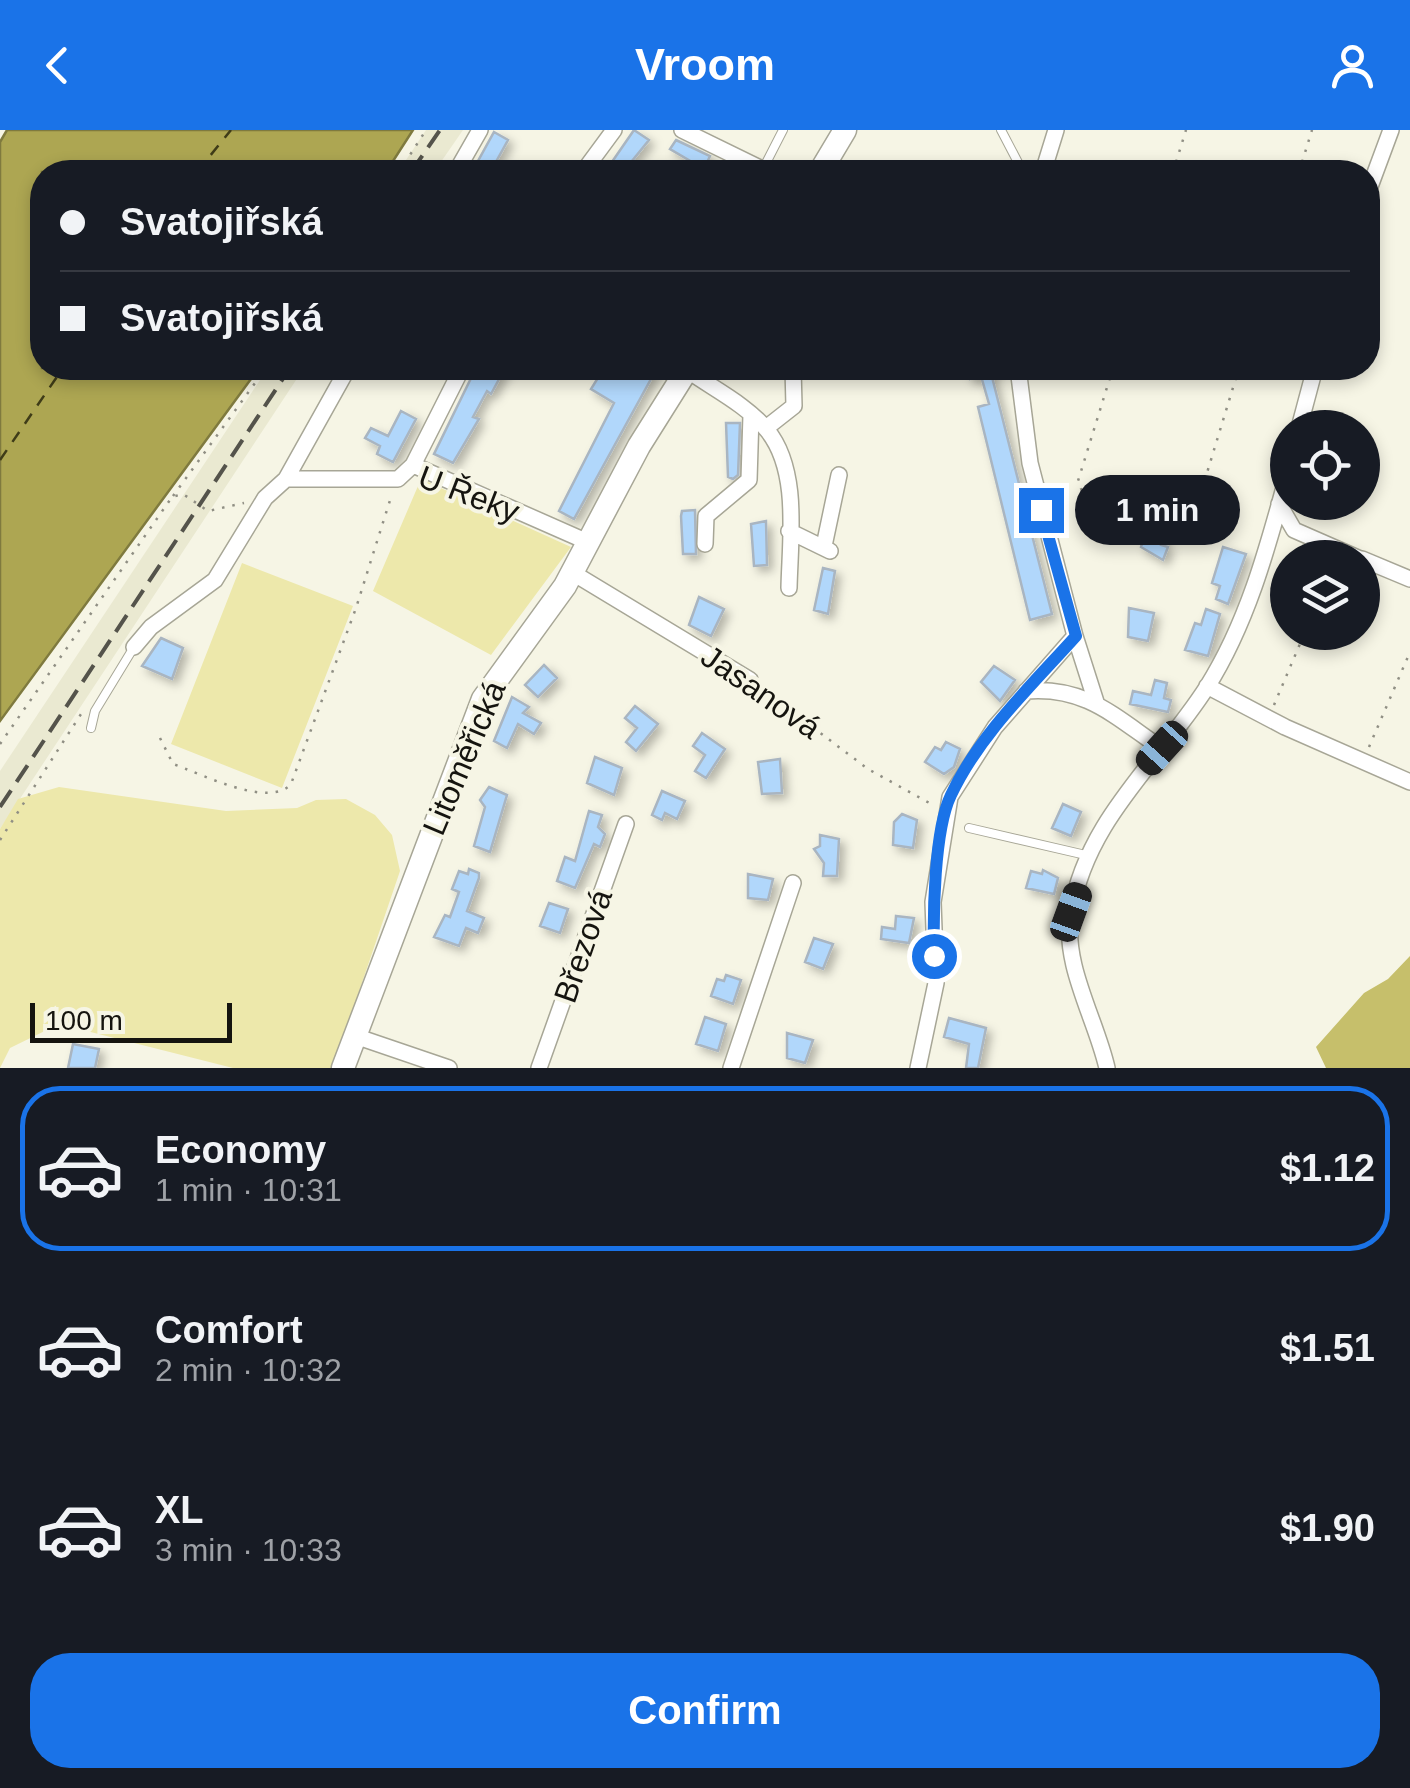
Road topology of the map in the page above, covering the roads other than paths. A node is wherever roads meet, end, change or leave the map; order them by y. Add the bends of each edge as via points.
1 (480, 130) edge
2 (614, 130) edge
3 (682, 130) edge
4 (783, 130) edge
5 (845, 130) edge
6 (1001, 130) edge
7 (1056, 130) edge
8 (1391, 130) edge
9 (463, 160) edge
10 (592, 160) edge
11 (743, 160) edge
12 (770, 160) edge
13 (827, 160) edge
14 (1017, 160) edge
15 (1047, 160) edge
16 (1380, 160) edge
17 (341, 380) edge
18 (456, 380) edge
19 (680, 380) edge
20 (702, 380) edge
21 (794, 380) edge
22 (1020, 380) edge
23 (1312, 380) edge
24 (1304, 410) edge
25 (751, 415) junction
26 (766, 428) junction
27 (412, 465) junction
28 (839, 475) dead end
29 (286, 479) junction
30 (1274, 520) edge
31 (1288, 520) edge
32 (789, 531) junction
33 (1318, 540) edge
34 (590, 543) junction
35 (705, 544) dead end
36 (1380, 566) edge
37 (572, 573) junction
38 (1410, 579) edge
39 (790, 588) dead end
40 (1076, 636) junction
41 (134, 647) joint
42 (750, 680) road end
43 (1207, 686) junction
44 (1026, 691) junction
45 (1097, 704) junction
46 (91, 728) dead end
47 (1162, 748) junction
48 (1410, 782) edge
49 (626, 824) dead end
50 (969, 828) dead end
51 (1090, 856) junction
52 (793, 884) dead end
53 (355, 1036) junction
54 (343, 1068) edge
55 (449, 1068) edge
56 (540, 1068) edge
57 (731, 1068) edge
58 (918, 1068) edge
59 (1108, 1068) edge

1 - 9 street
2 - 10 street
3 - 11 street
4 - 12 lane
5 - 13 main road
6 - 14 lane
7 - 15 street
8 - 16 street
17 - 29 street
18 - 27 street
19 - 34 main road, Litoměřická
20 - 25 street
21 - 26 street via 794,406
22 - 40 street via 1030,463
23 - 24 street
25 - 26 street
25 - 35 street via 749,480 706,516
26 - 32 street via 787,480
27 - 29 street, U Řeky via 398,479
27 - 34 street, U Řeky
28 - 32 street via 828,549
29 - 41 street via 266,498 215,580
30 - 43 street via 1255,585
31 - 33 street via 1294,530
32 - 39 street
34 - 37 main road, Litoměřická
36 - 38 street
37 - 42 street, Jasanová
37 - 53 main road, Litoměřická via 482,699
40 - 44 street
40 - 45 street
41 - 46 lane
43 - 47 street
43 - 48 street
44 - 45 street via 1063,688
44 - 58 street via 950,797 933,902 936,983
45 - 47 street
47 - 51 street via 1115,805
49 - 56 street, Březová
50 - 51 lane
51 - 59 street via 1070,935
52 - 57 street
53 - 54 main road, Litoměřická
53 - 55 street

